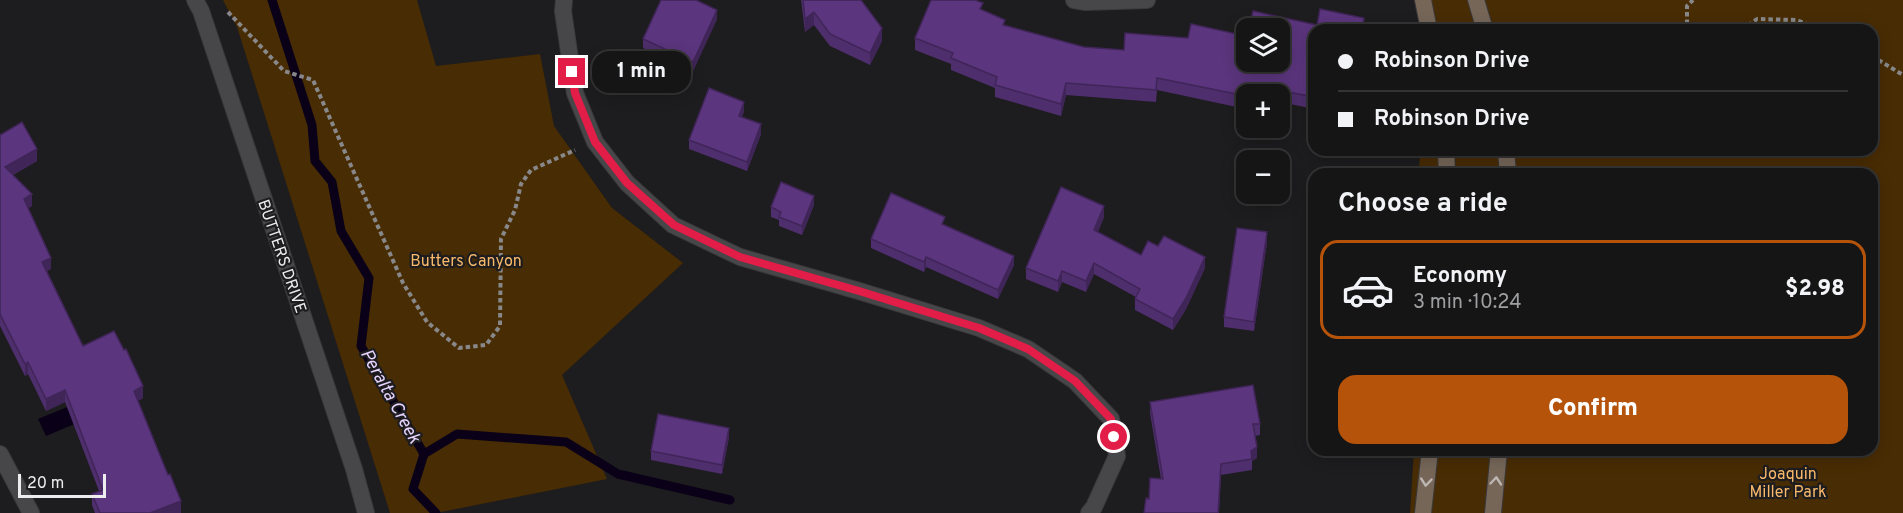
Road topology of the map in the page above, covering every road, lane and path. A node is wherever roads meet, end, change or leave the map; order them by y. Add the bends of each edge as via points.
1 (195, 0) edge
2 (564, 0) edge
3 (1074, 0) edge
4 (1147, 0) edge
5 (1423, 0) edge
6 (1476, 0) edge
7 (1693, 0) edge
8 (223, 8) dead end
9 (1429, 24) edge
10 (1483, 24) edge
11 (1688, 24) edge
12 (1750, 24) edge
13 (1807, 24) edge
14 (1878, 60) edge
15 (1903, 75) edge
16 (595, 142) junction
17 (0, 454) edge
18 (1429, 456) edge
19 (1498, 456) edge
20 (31, 513) edge
21 (366, 513) edge
22 (1089, 513) edge
23 (1423, 513) edge
24 (1493, 513) edge

1 - 21 street, BUTTERS DRIVE via 351,458
2 - 16 street via 575,93
3 - 4 street
5 - 9 main road
6 - 10 main road
7 - 11 path via 1687,6
8 - 16 path via 284,71 314,80 403,283 427,322 459,348 486,345 500,326 501,239 515,210 521,184 531,170
12 - 13 path via 1767,19
14 - 15 path
16 - 22 street via 627,183 674,225 740,257 979,328 1028,349 1075,381 1111,419 1117,456
17 - 20 street
18 -> 23 main road
24 -> 19 main road

